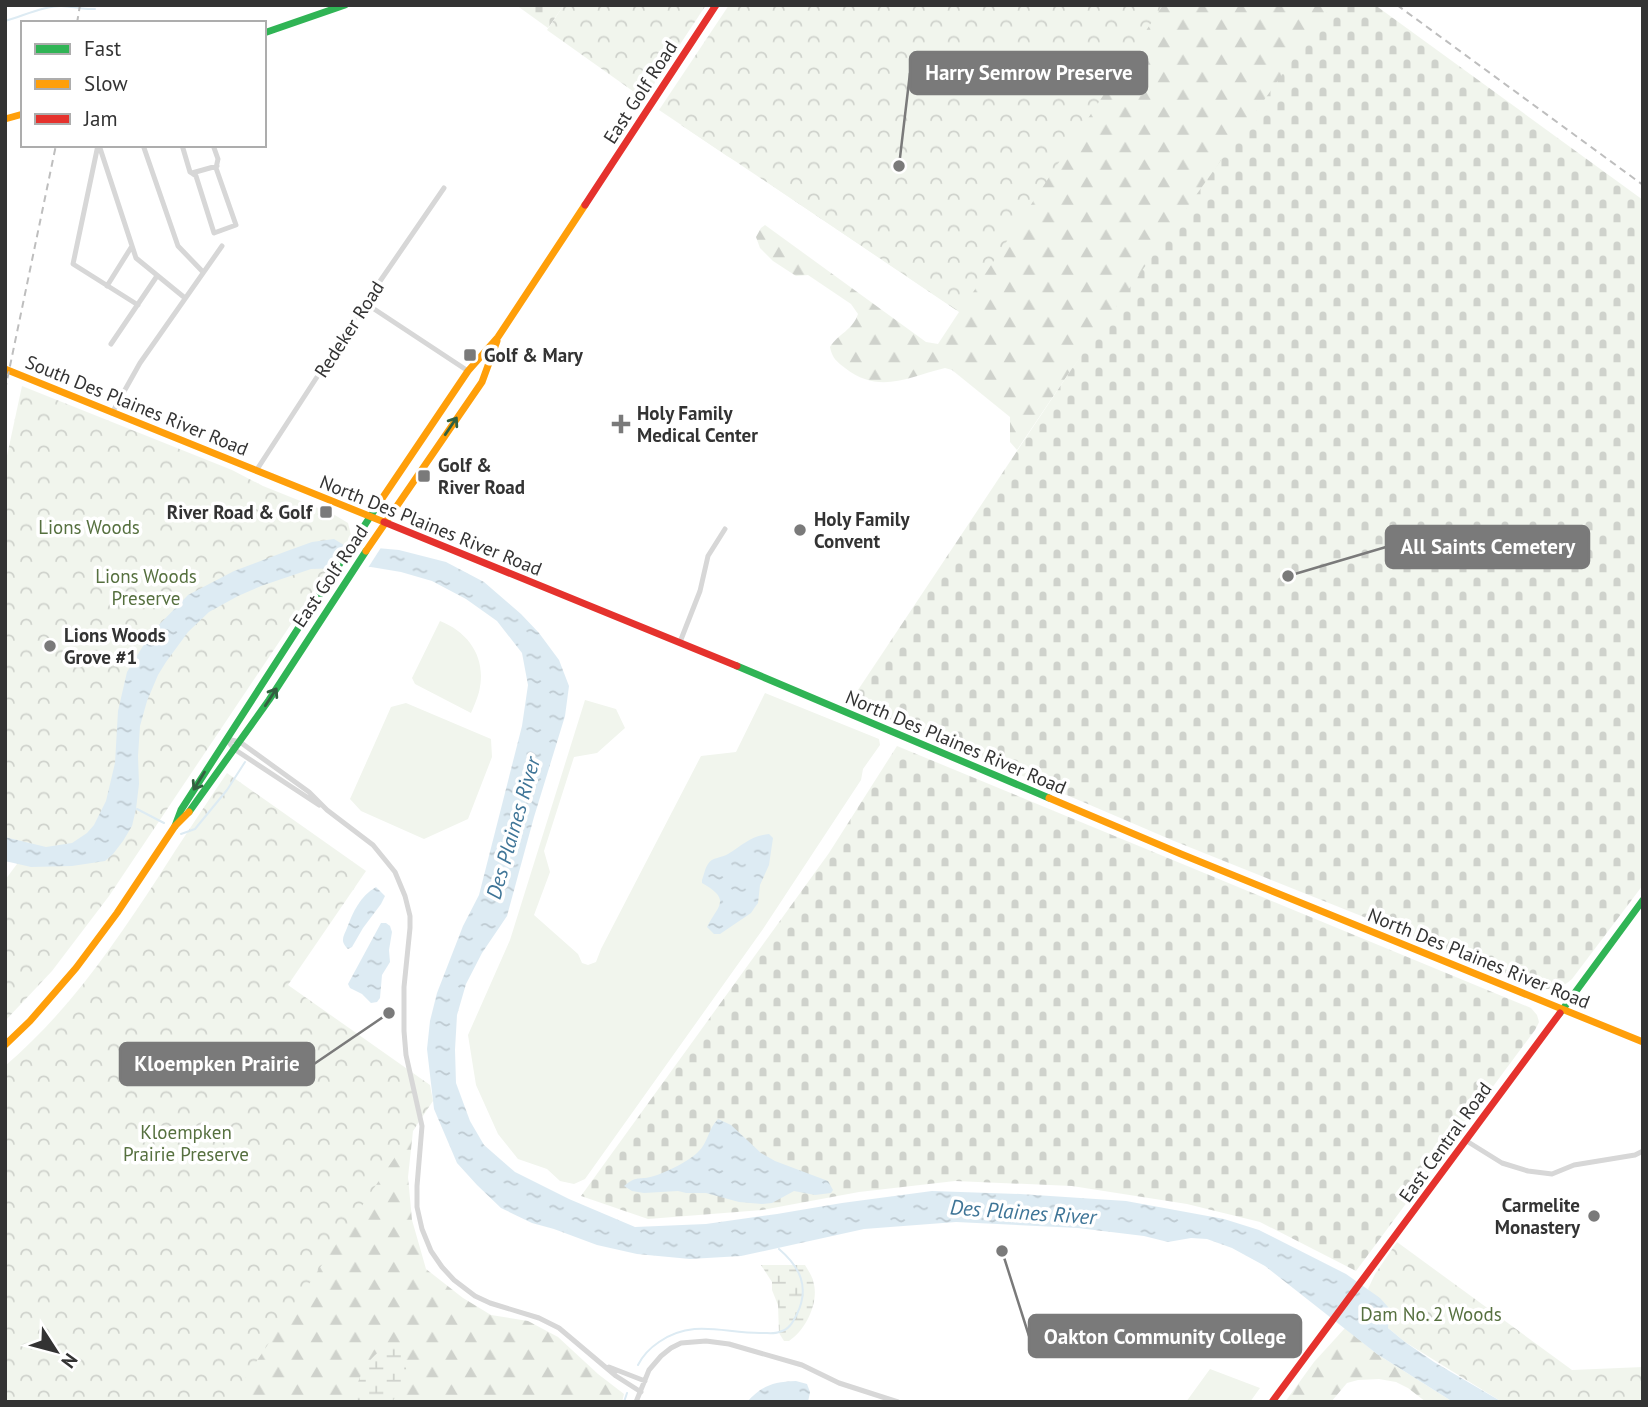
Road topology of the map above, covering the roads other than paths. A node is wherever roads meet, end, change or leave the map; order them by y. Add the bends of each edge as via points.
1 (345, 5) edge
2 (716, 5) edge
3 (266, 32) edge
4 (98, 147) edge
5 (99, 147) edge
6 (144, 147) edge
7 (183, 147) edge
8 (214, 147) edge
9 (217, 166) junction
10 (192, 173) junction
11 (444, 188) dead end
12 (132, 246) junction
13 (222, 246) dead end
14 (203, 272) junction
15 (157, 276) junction
16 (107, 286) junction
17 (185, 298) junction
18 (365, 303) junction
19 (138, 305) junction
20 (498, 337) junction
21 (111, 344) dead end
22 (5, 369) edge
23 (468, 371) junction
24 (112, 413) junction
25 (256, 471) junction
26 (370, 517) junction
27 (384, 523) junction
28 (725, 528) dead end
29 (680, 642) junction
30 (226, 739) junction
31 (240, 742) junction
32 (234, 749) junction
33 (327, 810) junction
34 (175, 826) junction
35 (1643, 900) edge
36 (1562, 1010) junction
37 (1643, 1042) edge
38 (5, 1045) edge
39 (1465, 1140) junction
40 (1643, 1151) edge
41 (605, 1366) junction
42 (645, 1381) junction
43 (641, 1392) junction
44 (636, 1402) edge
45 (898, 1402) edge
46 (1272, 1402) edge

1 - 3 main road
2 - 20 main road, East Golf Road
4 - 16 street via 73,264
5 - 12 street
6 - 14 street via 178,247
7 - 10 street
8 - 9 street
9 - 10 street
9 - 10 street via 236,225 214,233
11 - 18 street, Redeker Road
12 - 15 street via 136,258
12 - 16 street
13 - 14 street
14 - 17 street
15 - 17 street
15 - 19 street
16 - 19 street
17 - 24 street
18 - 23 street
18 - 25 street, Redeker Road
19 - 21 street
20 - 23 main road, East Golf Road
27 -> 20 main road, East Golf Road via 482,382
22 - 24 main road, South Des Plaines River Road
23 - 26 main road, East Golf Road
24 - 25 main road, South Des Plaines River Road
25 - 26 main road, North Des Plaines River Road
26 - 27 main road, North Des Plaines River Road
26 - 30 main road, East Golf Road
27 - 29 main road, North Des Plaines River Road
31 -> 27 main road, East Golf Road
28 - 29 street via 708,556 700,592
29 - 36 main road, North Des Plaines River Road
30 - 31 street
30 - 32 street
30 -> 34 main road, East Golf Road
31 - 32 main road, East Golf Road
31 - 33 street
32 - 33 street
32 - 34 main road, East Golf Road
33 - 41 street via 373,845 395,872 410,916 403,1007 406,1055 422,1126 417,1208 431,1251 454,1280 475,1296 559,1328
34 - 38 main road, East Golf Road via 79,966
35 - 36 main road, East Central Road
36 - 37 main road, North Des Plaines River Road
36 - 39 main road, East Central Road
39 - 40 street via 1502,1163 1552,1174
39 - 46 main road, East Central Road
41 - 42 street
41 - 43 street
42 - 43 street
42 - 45 street via 649,1370 671,1348 706,1341 802,1365
43 - 44 street

